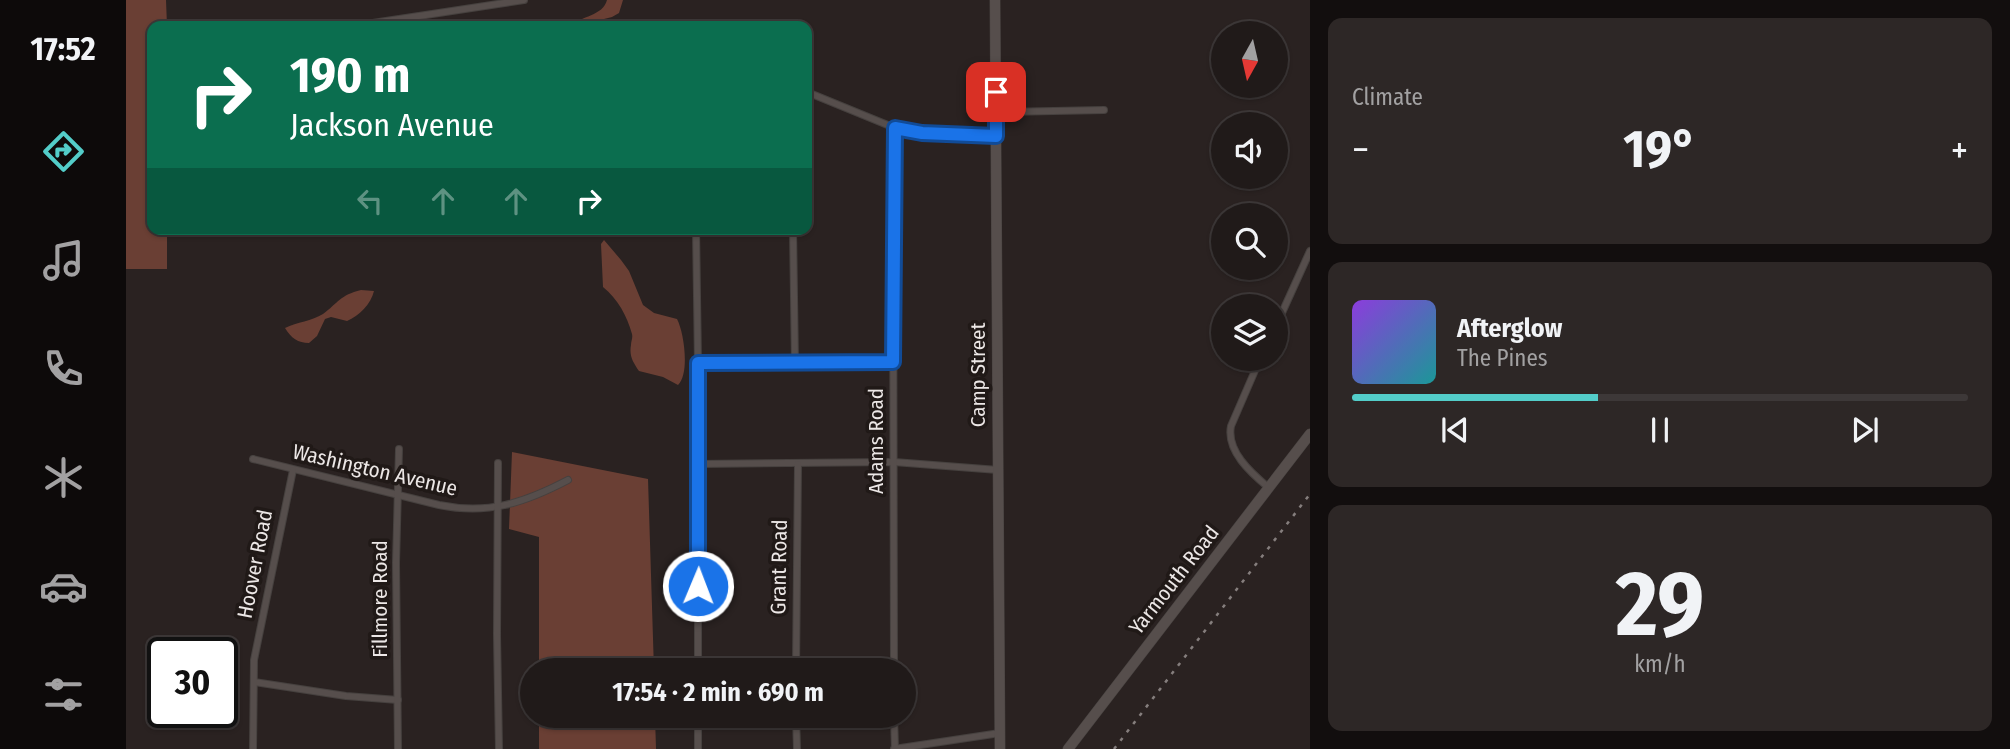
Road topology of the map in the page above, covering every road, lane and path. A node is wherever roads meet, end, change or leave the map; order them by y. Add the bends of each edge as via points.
1 (524, 0) edge
2 (995, 0) edge
3 (501, 2) edge
4 (385, 21) edge
5 (812, 94) edge
6 (1104, 110) dead end
7 (996, 112) junction
8 (895, 128) junction
9 (996, 136) junction
10 (696, 235) edge
11 (793, 235) edge
12 (1310, 251) edge
13 (1288, 300) edge
14 (893, 362) junction
15 (698, 363) junction
16 (795, 364) junction
17 (1256, 371) edge
18 (1310, 434) edge
19 (399, 449) dead end
20 (253, 459) dead end
21 (894, 462) junction
22 (498, 463) dead end
23 (698, 464) junction
24 (798, 464) junction
25 (293, 470) junction
26 (998, 470) junction
27 (568, 480) dead end
28 (1269, 488) junction
29 (399, 495) junction
30 (497, 507) junction
31 (698, 658) edge
32 (796, 658) edge
33 (894, 658) edge
34 (254, 682) junction
35 (398, 700) junction
36 (698, 728) edge
37 (796, 728) edge
38 (894, 728) edge
39 (1000, 733) junction
40 (253, 749) edge
41 (398, 749) edge
42 (499, 749) edge
43 (698, 749) edge
44 (797, 749) edge
45 (895, 749) edge
46 (1000, 749) edge
47 (1068, 749) edge

1 - 3 street
2 - 7 main road, Camp Street
3 - 4 street
5 - 8 street
6 - 7 street
7 - 9 main road, Camp Street
8 - 9 street
8 - 14 street, Adams Road
9 - 26 main road, Camp Street
10 - 15 street
11 - 16 street
12 - 13 street
14 - 16 street
14 - 21 street, Adams Road
15 - 16 street
15 - 23 street
17 - 28 street via 1229,435 1236,452
18 - 28 main road, Yarmouth Road
19 - 29 street, Fillmore Road
20 - 25 street, Washington Avenue
21 - 24 street
21 - 26 street
21 - 33 street, Adams Road
22 - 30 street
23 - 24 street
23 - 31 street
24 - 32 street, Grant Road
25 - 29 street, Washington Avenue
25 - 34 street, Hoover Road via 258,640
26 - 39 main road, Camp Street
27 - 30 street, Washington Avenue via 538,496
28 - 47 main road, Yarmouth Road
29 - 30 street, Washington Avenue via 449,507
29 - 35 street, Fillmore Road
30 - 42 street
34 - 35 street
34 - 40 street, Hoover Road
35 - 41 street, Fillmore Road
36 - 43 street
37 - 44 street
38 - 45 street
39 - 45 street
39 - 46 main road, Camp Street

